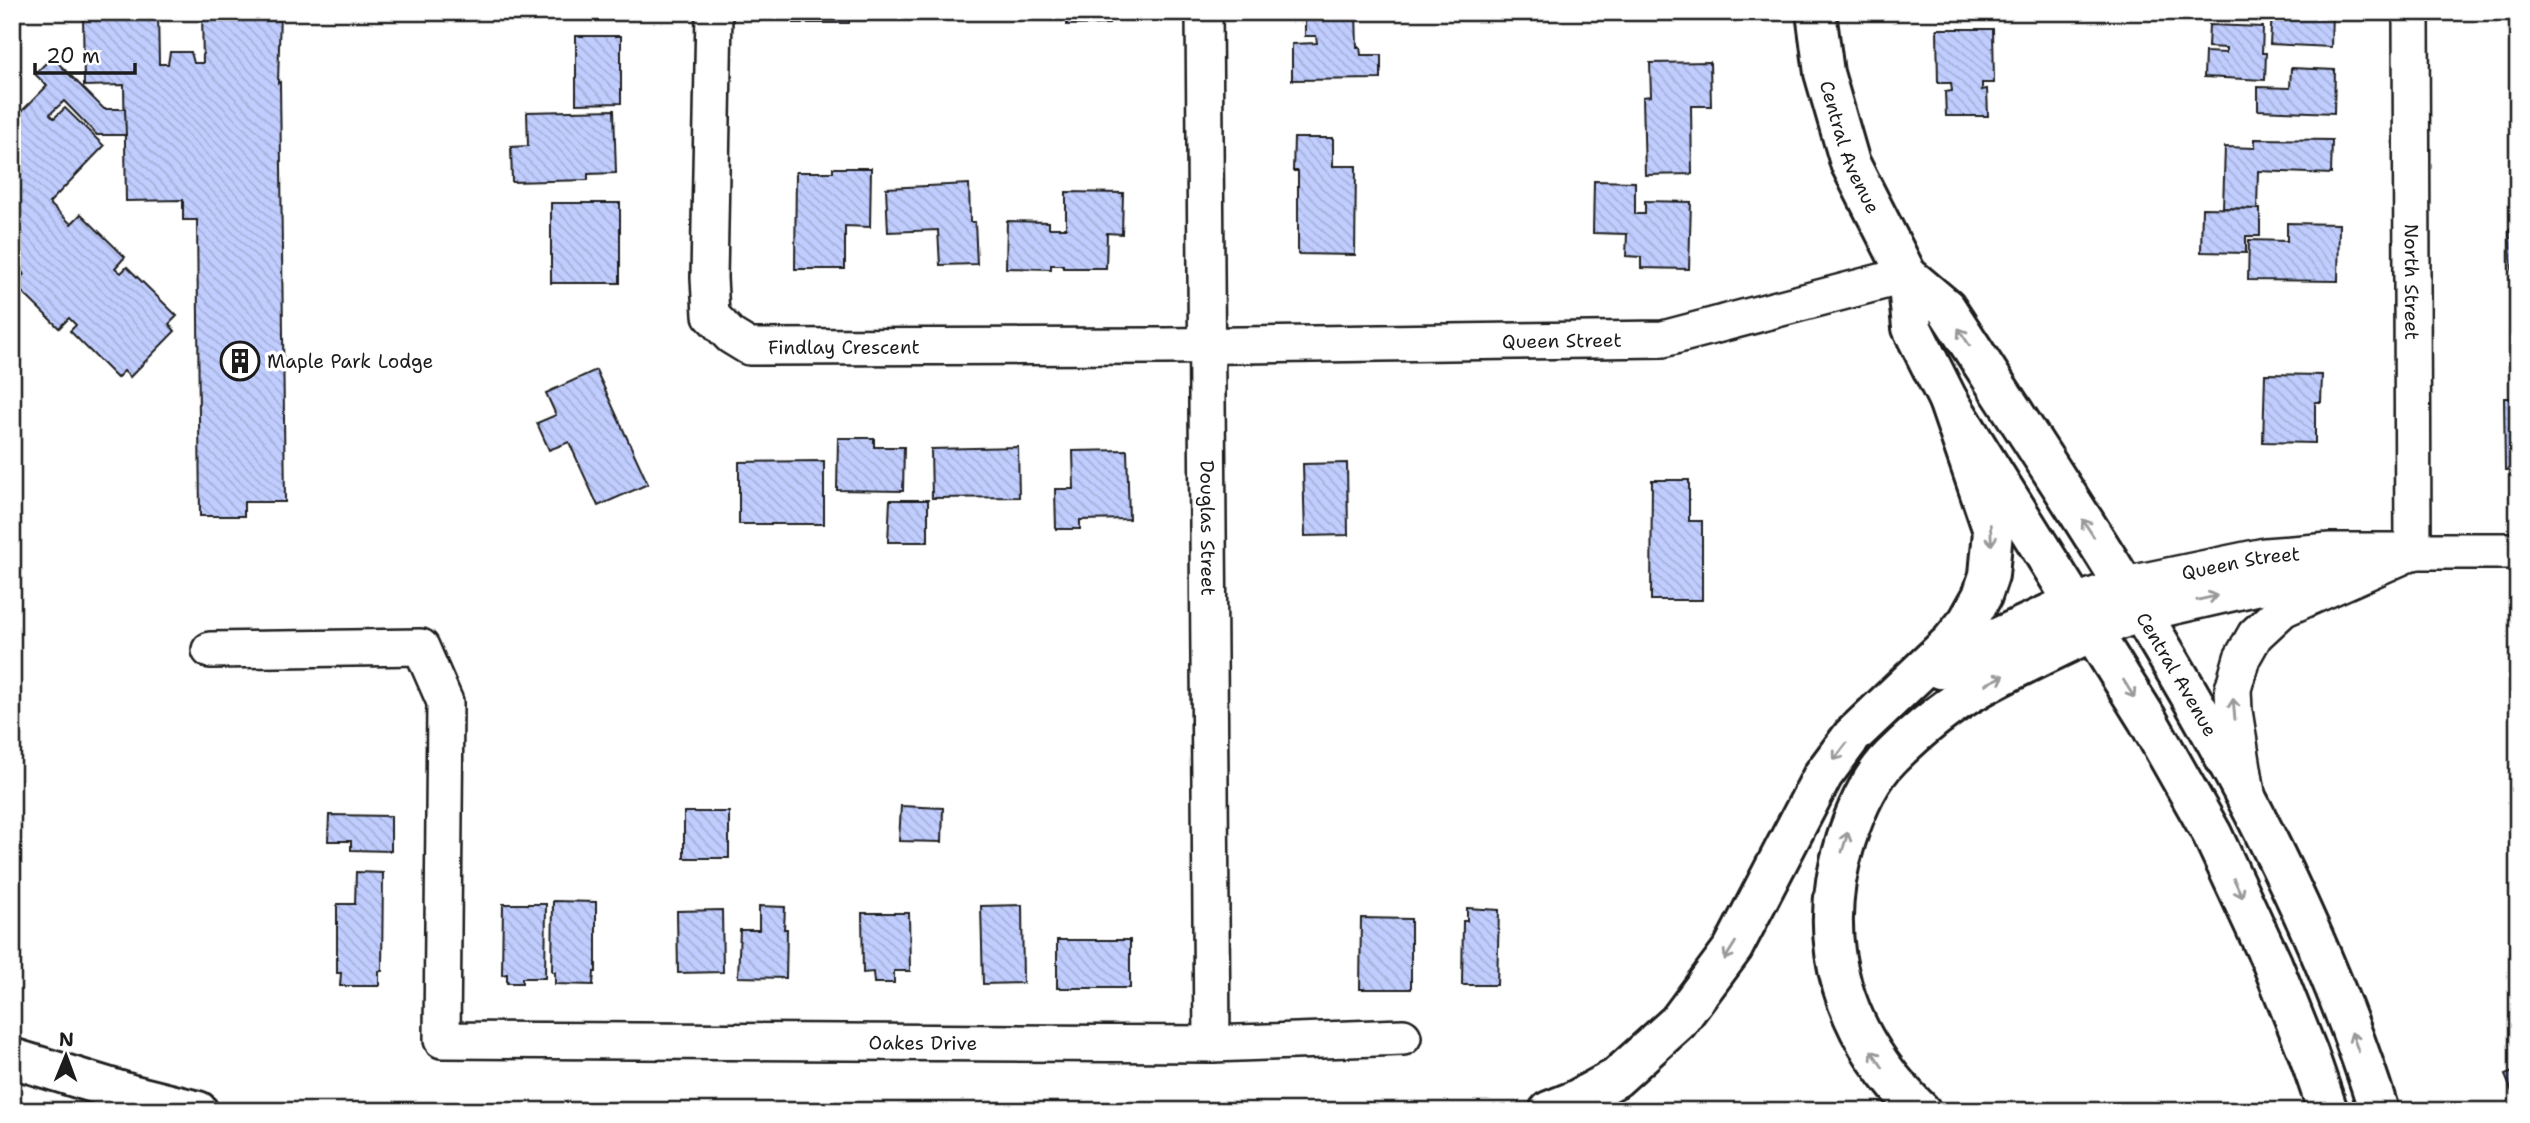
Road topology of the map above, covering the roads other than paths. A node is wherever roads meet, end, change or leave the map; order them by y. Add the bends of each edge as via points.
1 (714, 12) edge
2 (1204, 12) edge
3 (1816, 12) edge
4 (2411, 12) edge
5 (1907, 275) junction
6 (1206, 345) junction
7 (1948, 400) junction
8 (2518, 551) edge
9 (2413, 552) junction
10 (2133, 599) junction
11 (2083, 617) junction
12 (209, 650) dead end
13 (1887, 703) junction
14 (2249, 801) junction
15 (1403, 1037) dead end
16 (1212, 1044) junction
17 (12, 1058) edge
18 (2326, 1105) edge
19 (2378, 1109) edge
20 (198, 1111) edge
21 (1549, 1111) edge
22 (1921, 1111) edge

1 - 6 street, Findlay Crescent via 709,278 711,315 731,336 749,347 794,348
2 - 6 street, Douglas Street
3 - 5 main road, Central Avenue via 1824,73 1850,163
4 - 9 street, North Street
5 - 6 street, Queen Street via 1663,340
5 - 7 main road, Central Avenue via 1912,328
10 -> 5 main road, Central Avenue via 1946,308
6 - 16 street, Douglas Street
7 - 11 main road, Central Avenue
7 -> 13 main road via 1993,531 1989,575 1968,621
8 - 9 street, Queen Street
9 - 10 street, Queen Street
14 -> 9 street via 2233,689 2242,658 2256,635 2283,609
10 - 11 street, Queen Street
10 - 14 main road, Central Avenue
11 - 13 main road via 1977,647
11 -> 18 main road, Central Avenue via 2192,796 2234,878
22 -> 11 main road via 1878,1063 1858,1031 1841,985 1833,919 1835,882 1853,818 1889,759 1943,711
12 - 16 street, Oakes Drive via 421,647 445,702 442,1041
13 -> 21 main road via 1852,736 1823,775 1732,948 1678,1023 1616,1078
19 -> 14 main road, Central Avenue via 2318,948
15 - 16 street, Oakes Drive
17 - 20 main road

